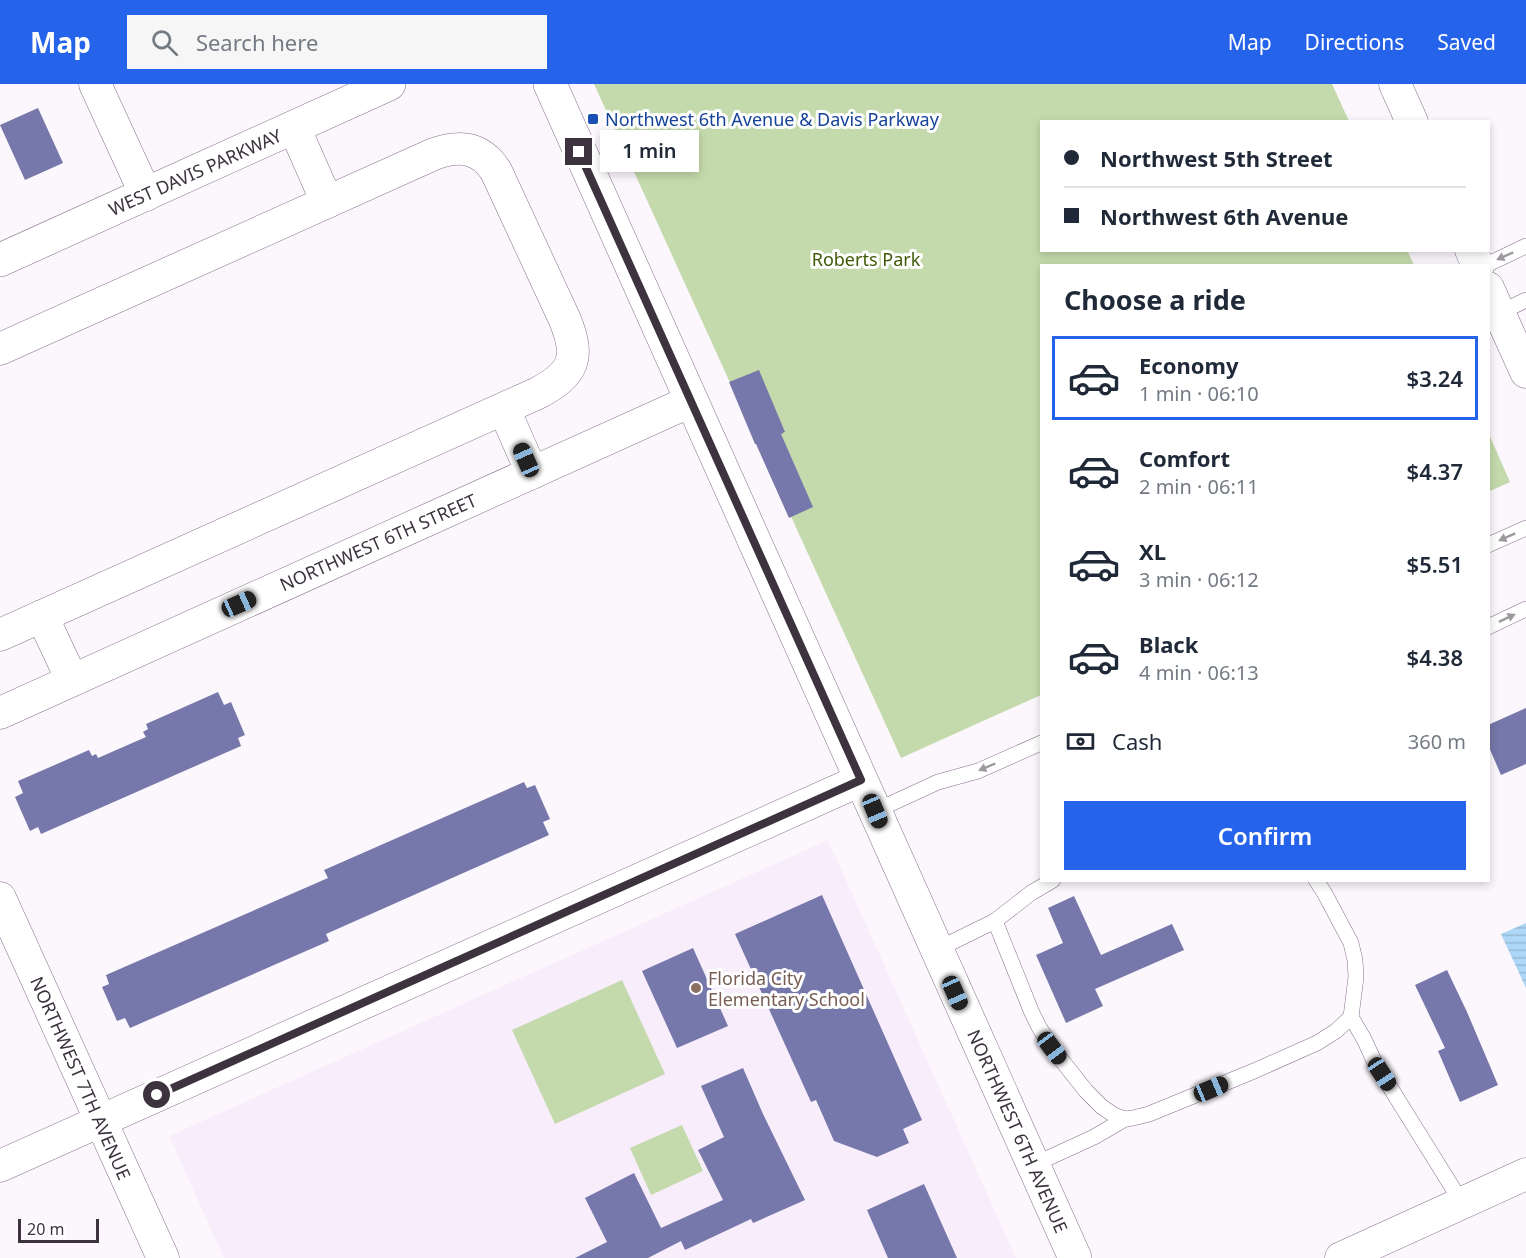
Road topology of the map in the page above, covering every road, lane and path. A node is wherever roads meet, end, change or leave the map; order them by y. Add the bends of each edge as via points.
1 (95, 84) edge
2 (389, 84) edge
3 (550, 84) edge
4 (1395, 84) edge
5 (1411, 120) edge
6 (294, 127) junction
7 (146, 195) junction
8 (327, 201) junction
9 (1526, 246) edge
10 (0, 260) edge
11 (1488, 264) edge
12 (1504, 300) edge
13 (0, 349) edge
14 (1526, 372) edge
15 (691, 401) junction
16 (504, 409) junction
17 (532, 472) junction
18 (1526, 528) edge
19 (1490, 544) edge
20 (1526, 609) edge
21 (42, 616) junction
22 (1490, 626) edge
23 (0, 635) edge
24 (72, 680) junction
25 (0, 712) edge
26 (1040, 743) edge
27 (861, 780) junction
28 (875, 811) junction
29 (1049, 882) edge
30 (1317, 882) edge
31 (0, 898) edge
32 (995, 921) junction
33 (936, 950) junction
34 (1351, 1017) junction
35 (1125, 1119) junction
36 (100, 1120) junction
37 (1033, 1165) junction
38 (0, 1166) edge
39 (1526, 1174) edge
40 (1462, 1203) junction
41 (163, 1258) edge
42 (1075, 1258) edge
43 (1341, 1258) edge

1 - 7 street
2 - 6 street, WEST DAVIS PARKWAY
3 - 15 street, NORTHWEST 6TH AVENUE
4 - 5 street
6 - 7 street, WEST DAVIS PARKWAY
6 - 8 street
7 - 10 street, WEST DAVIS PARKWAY
8 - 13 street
8 - 16 street via 446,149 472,150 491,164 573,344 573,356 563,377
9 -> 11 lane
12 - 14 street
15 - 17 street, NORTHWEST 6TH STREET
15 - 27 street, NORTHWEST 6TH AVENUE
16 - 17 street
16 - 21 street
17 - 24 street, NORTHWEST 6TH STREET
18 -> 19 lane
22 -> 20 lane
21 - 23 street
21 - 24 street
24 - 25 street, NORTHWEST 6TH STREET
26 -> 28 lane
27 - 28 street, NORTHWEST 6TH AVENUE
27 - 36 street
28 - 33 street, NORTHWEST 6TH AVENUE
29 - 32 lane
30 - 34 lane via 1351,943 1355,960
31 - 36 street, NORTHWEST 7TH AVENUE
32 - 33 lane
32 - 35 lane via 1032,1012 1052,1048 1102,1107
33 - 37 street, NORTHWEST 6TH AVENUE
34 - 35 lane via 1317,1043 1168,1107
34 - 40 lane via 1375,1064
35 - 37 lane
36 - 38 street
36 - 41 street, NORTHWEST 7TH AVENUE
37 - 42 street, NORTHWEST 6TH AVENUE
39 - 40 street
40 - 43 street

